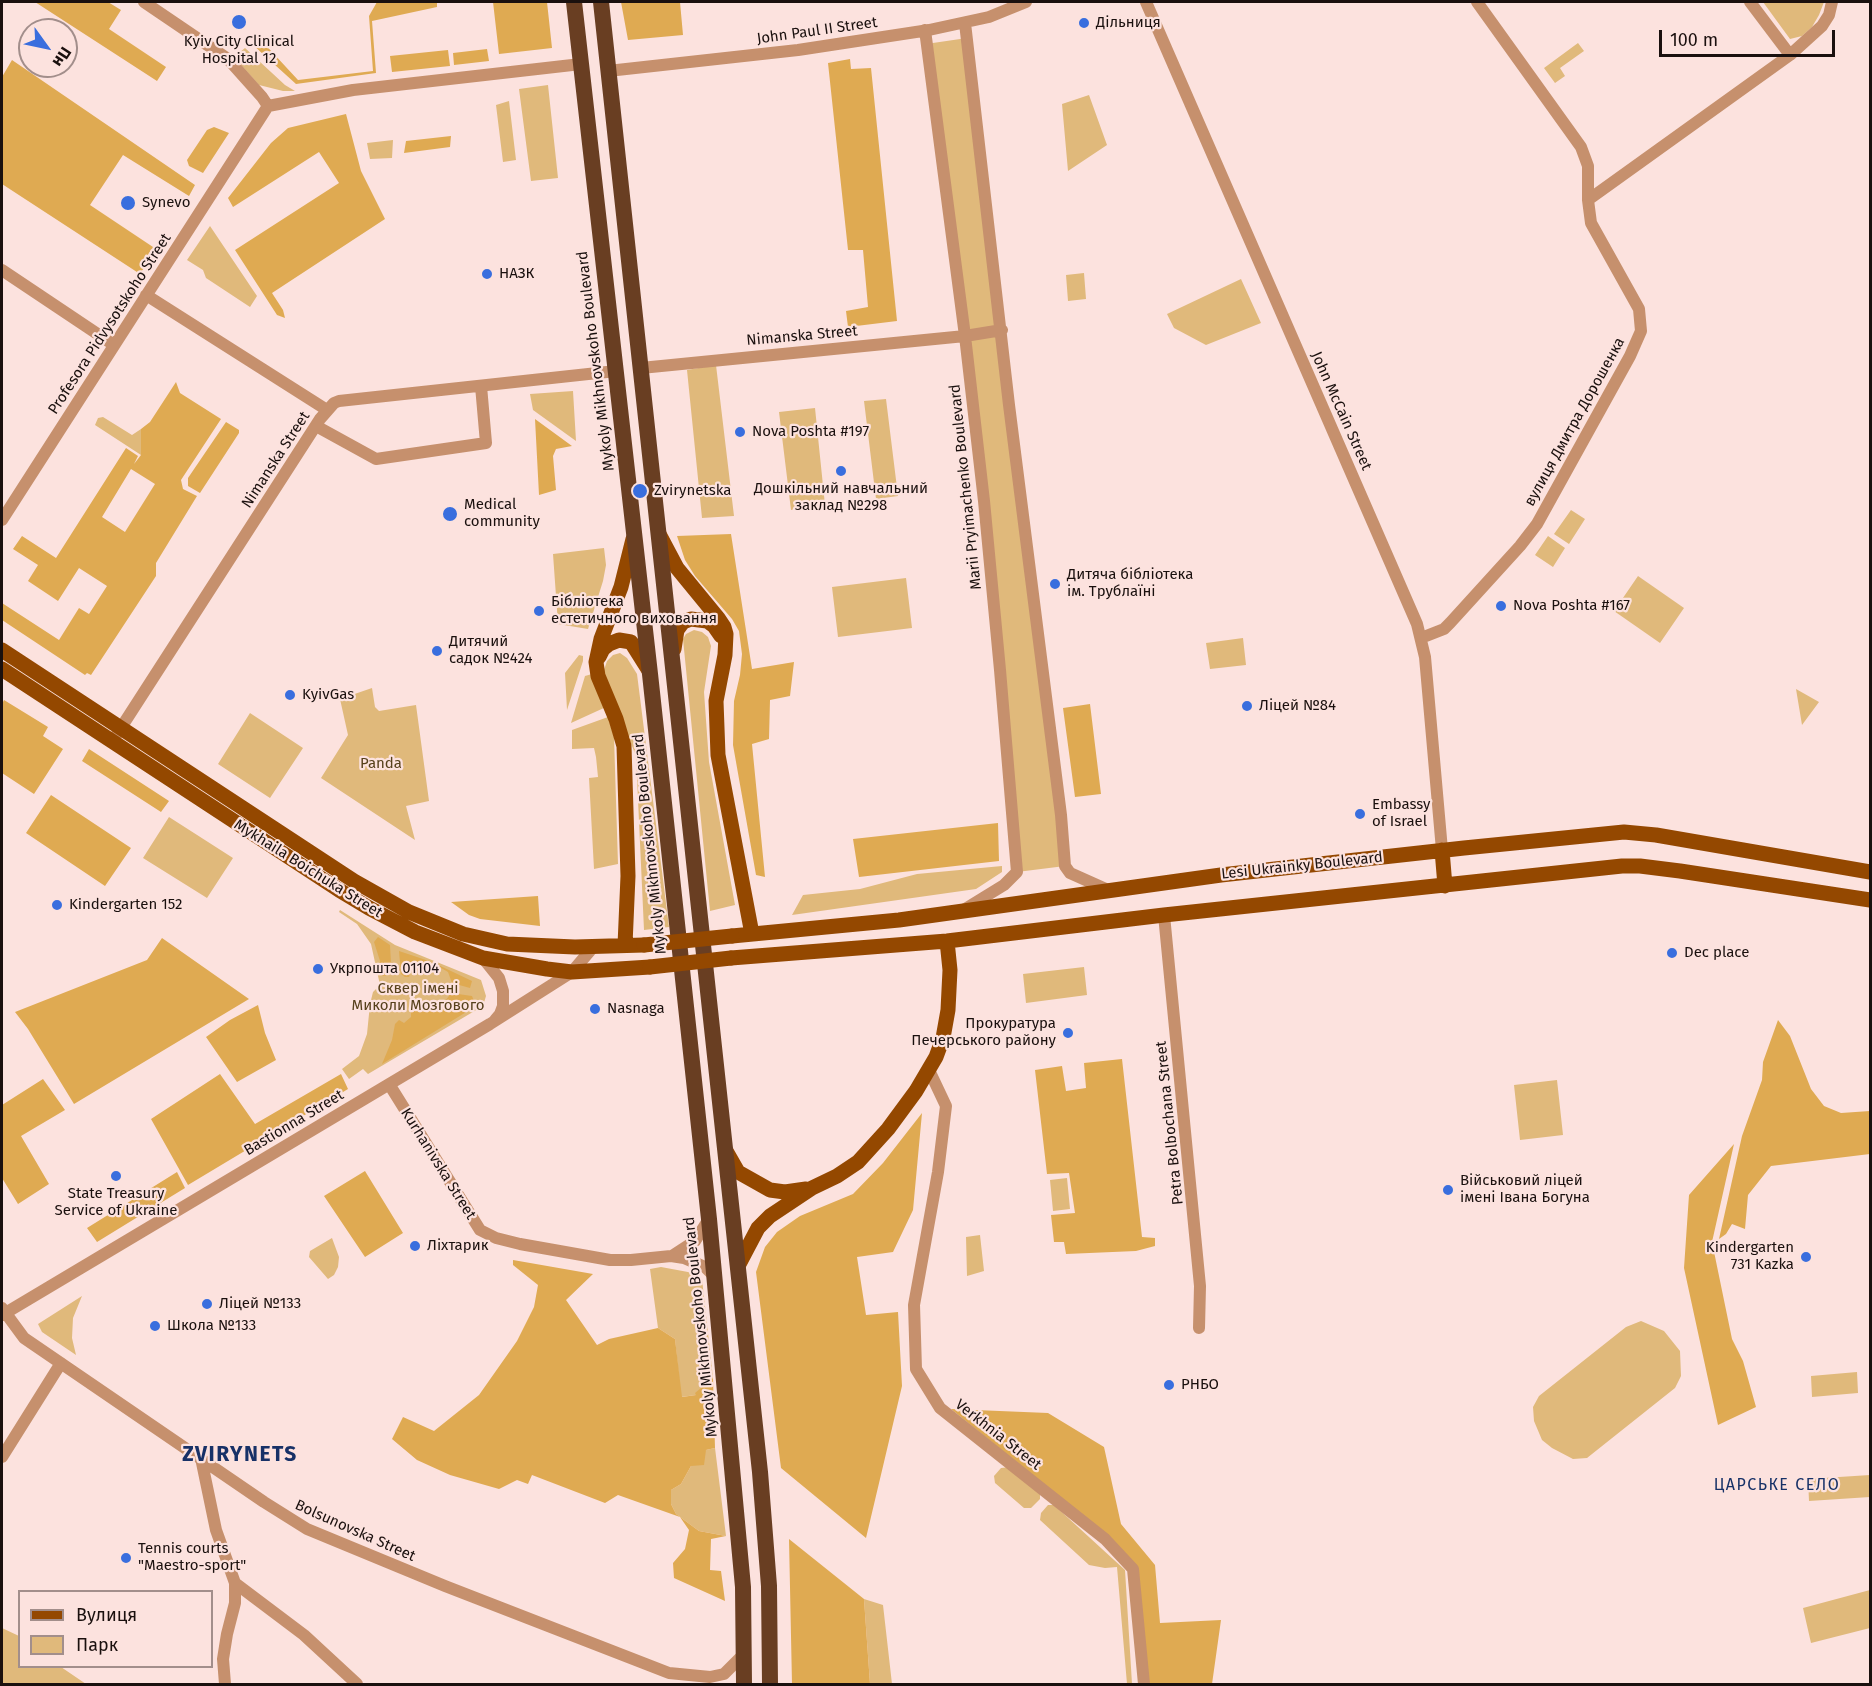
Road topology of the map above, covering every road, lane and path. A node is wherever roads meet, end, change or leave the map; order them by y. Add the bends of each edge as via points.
1 (144, 2) edge
2 (574, 2) edge
3 (601, 2) edge
4 (1026, 2) edge
5 (1146, 2) edge
6 (1477, 2) edge
7 (1750, 2) edge
8 (1832, 2) edge
9 (965, 23) junction
10 (925, 30) junction
11 (1790, 55) junction
12 (581, 64) junction
13 (609, 71) junction
14 (268, 106) junction
15 (1588, 200) junction
16 (2, 270) edge
17 (146, 295) junction
18 (1002, 330) junction
19 (965, 336) junction
20 (114, 345) junction
21 (641, 368) junction
22 (615, 371) junction
23 (482, 386) junction
24 (327, 410) junction
25 (316, 426) junction
26 (2, 520) edge
27 (634, 533) junction
28 (659, 534) junction
29 (1421, 638) junction
30 (726, 645) junction
31 (2, 650) edge
32 (673, 661) junction
33 (596, 662) junction
34 (2, 669) edge
35 (650, 674) junction
36 (121, 728) junction
37 (111, 742) junction
38 (1442, 850) junction
39 (1870, 872) edge
40 (1445, 886) junction
41 (1109, 891) junction
42 (1870, 900) edge
43 (959, 913) junction
44 (1164, 915) junction
45 (790, 929) junction
46 (752, 934) junction
47 (732, 936) joint
48 (947, 941) junction
49 (625, 945) junction
50 (594, 946) junction
51 (791, 952) junction
52 (483, 958) junction
53 (572, 972) junction
54 (490, 1024) junction
55 (929, 1070) junction
56 (389, 1084) junction
57 (726, 1151) junction
58 (812, 1188) junction
59 (709, 1219) junction
60 (671, 1256) junction
61 (738, 1266) junction
62 (714, 1276) junction
63 (2, 1312) edge
64 (1199, 1328) dead end
65 (61, 1363) junction
66 (2, 1457) edge
67 (201, 1458) junction
68 (235, 1582) junction
69 (745, 1653) junction
70 (669, 1673) junction
71 (225, 1684) edge
72 (357, 1684) edge
73 (682, 1684) edge
74 (744, 1684) edge
75 (770, 1684) edge
76 (1144, 1684) edge

1 - 14 street via 228,58
2 - 12 highway, Mykoly Mikhnovskoho Boulevard
3 - 13 highway
4 - 9 street, John Paul II Street
5 - 29 street, John McCain Street via 1412,608
6 - 15 street, вулиця Дмитра Дорошенка via 1581,147 1588,166
7 - 11 street
8 - 11 street via 1822,26
9 - 10 street, John Paul II Street
9 - 18 street
10 - 13 street, John Paul II Street via 798,50
10 - 19 street, Marii Pryimachenko Boulevard
11 - 15 street
12 - 14 street via 353,90
12 - 22 highway, Mykoly Mikhnovskoho Boulevard
13 - 21 highway
14 - 17 street, Profesora Pidvysotskoho Street
15 - 29 street, вулиця Дмитра Дорошенка via 1591,223 1639,309 1641,331 1529,535 1444,629
16 - 20 street
17 - 20 street, Profesora Pidvysotskoho Street
17 - 24 street
18 - 19 street, Nimanska Street
18 - 41 street via 1065,866 1070,873
19 - 21 street, Nimanska Street
19 - 43 street, Marii Pryimachenko Boulevard via 1017,872 1004,885
20 - 26 street, Profesora Pidvysotskoho Street
21 - 28 highway
22 - 23 street, Nimanska Street
22 - 27 highway, Mykoly Mikhnovskoho Boulevard
23 - 24 street, Nimanska Street via 339,401
23 - 25 street via 486,443 376,459
24 - 25 street, Nimanska Street
25 - 36 street, Nimanska Street
27 - 33 main road
27 - 35 highway, Mykoly Mikhnovskoho Boulevard
28 - 30 main road via 677,568 724,627
28 - 32 highway
29 - 38 street, John McCain Street
30 - 32 main road via 714,626 690,619 677,630
30 - 46 main road via 716,701 718,755
31 - 36 main road, Mykhaila Boichuka Street
32 - 57 highway
33 - 35 main road via 609,644 619,640 631,642
33 - 49 main road via 624,746 628,876
34 - 37 main road, Mykhaila Boichuka Street
35 - 59 highway, Mykoly Mikhnovskoho Boulevard
36 - 37 street, Nimanska Street
36 - 50 main road, Mykhaila Boichuka Street via 354,881 409,912 489,941 528,946
37 - 52 main road, Mykhaila Boichuka Street via 369,909
38 - 39 main road, Lesi Ukrainky Boulevard via 1624,832
38 - 40 main road
38 - 41 main road, Lesi Ukrainky Boulevard
40 - 42 main road via 1640,866
40 - 44 main road
41 - 43 main road, Lesi Ukrainky Boulevard
43 - 45 main road, Lesi Ukrainky Boulevard
44 - 48 main road
44 - 64 street, Petra Bolbochana Street via 1200,1286
45 - 46 main road, Lesi Ukrainky Boulevard
45 - 51 main road via 786,945
46 - 47 main road, Lesi Ukrainky Boulevard
47 - 49 main road, Mykhaila Boichuka Street, bridge
48 - 51 main road
48 - 55 main road via 948,1010 943,1038
49 - 50 main road, Mykhaila Boichuka Street
50 - 53 street, Bastionna Street
51 - 53 main road, Mykhaila Boichuka Street, bridge
52 - 53 main road, Mykhaila Boichuka Street
52 - 54 street via 499,978 503,991 500,1014
53 - 54 street, Bastionna Street
54 - 56 street, Bastionna Street
55 - 58 main road via 870,1150 837,1176
55 - 76 street, Verkhnia Street via 946,1106 914,1305 916,1369 940,1408 1105,1539 1133,1569
56 - 60 street, Kurhanivska Street via 480,1230 520,1244 610,1260
56 - 63 street, Bastionna Street
57 - 58 main road via 738,1172 770,1190
57 - 61 highway
58 - 61 main road via 758,1228
59 - 60 street, Kurhanivska Street via 695,1241
59 - 62 highway, Mykoly Mikhnovskoho Boulevard
60 - 62 street, Kurhanivska Street via 695,1262
61 - 75 highway via 764,1512
62 - 69 highway, Mykoly Mikhnovskoho Boulevard via 740,1544
63 - 65 street, Bolsunovska Street via 24,1338
65 - 66 street
65 - 67 street, Bolsunovska Street
67 - 68 street via 216,1530
67 - 70 street, Bolsunovska Street via 307,1529
68 - 71 street via 235,1603 223,1659
68 - 72 street via 304,1635
69 - 70 street, Bolsunovska Street via 724,1674 710,1677
69 - 74 highway, Mykoly Mikhnovskoho Boulevard
70 - 73 street, Bolsunovska Street

